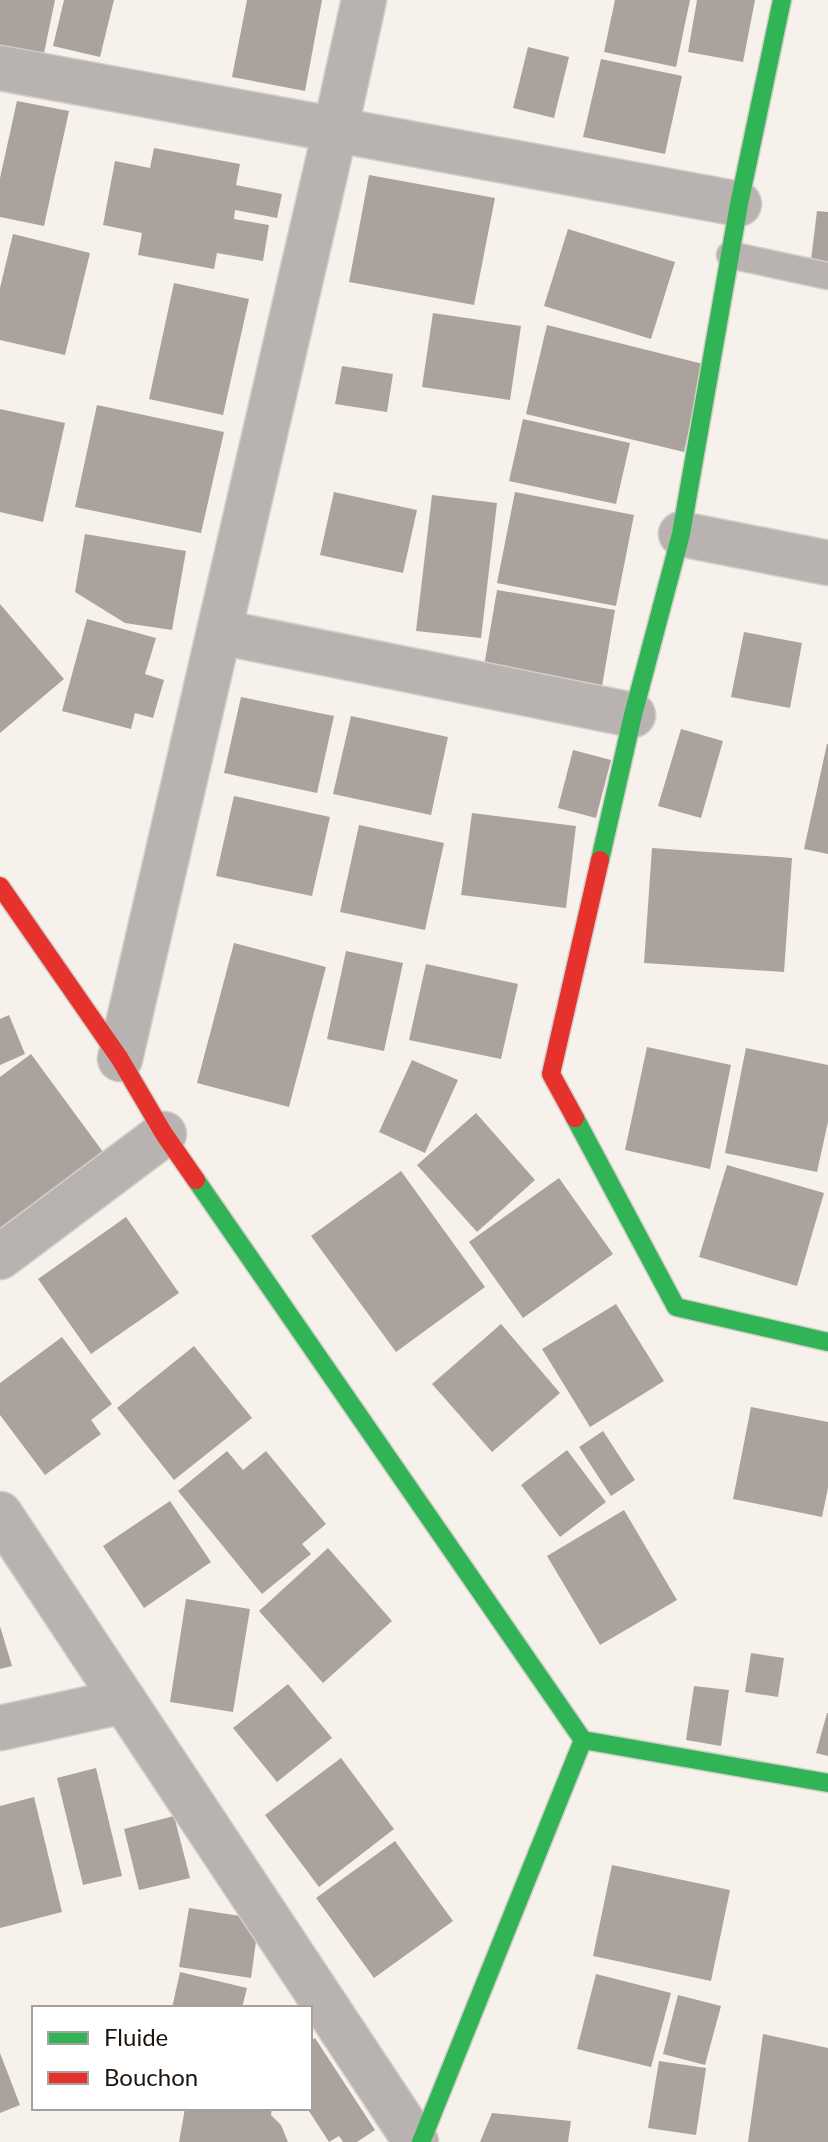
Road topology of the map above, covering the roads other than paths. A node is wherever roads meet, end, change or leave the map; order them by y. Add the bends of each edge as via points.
1 (364, 0) edge
2 (782, 0) edge
3 (0, 68) edge
4 (335, 131) junction
5 (739, 204) junction
6 (730, 255) junction
7 (828, 276) edge
8 (681, 534) junction
9 (828, 563) edge
10 (220, 632) junction
11 (633, 715) junction
12 (0, 886) edge
13 (120, 1059) junction
14 (164, 1134) junction
15 (0, 1257) edge
16 (828, 1342) edge
17 (0, 1514) edge
18 (124, 1701) junction
19 (0, 1728) edge
20 (583, 1740) junction
21 (828, 1783) edge
22 (418, 2142) edge

1 - 4 street
2 - 5 street
3 - 4 street
4 - 5 street
4 - 10 street
5 - 6 street
6 - 7 lane
6 - 8 street
8 - 9 street
8 - 11 street
10 - 11 street
10 - 13 street
11 - 16 street via 551,1074 676,1307
12 - 13 street
13 - 14 street
14 - 15 street
14 - 20 street
17 - 18 street
18 - 19 street
18 - 22 street
20 - 21 street
20 - 22 street

